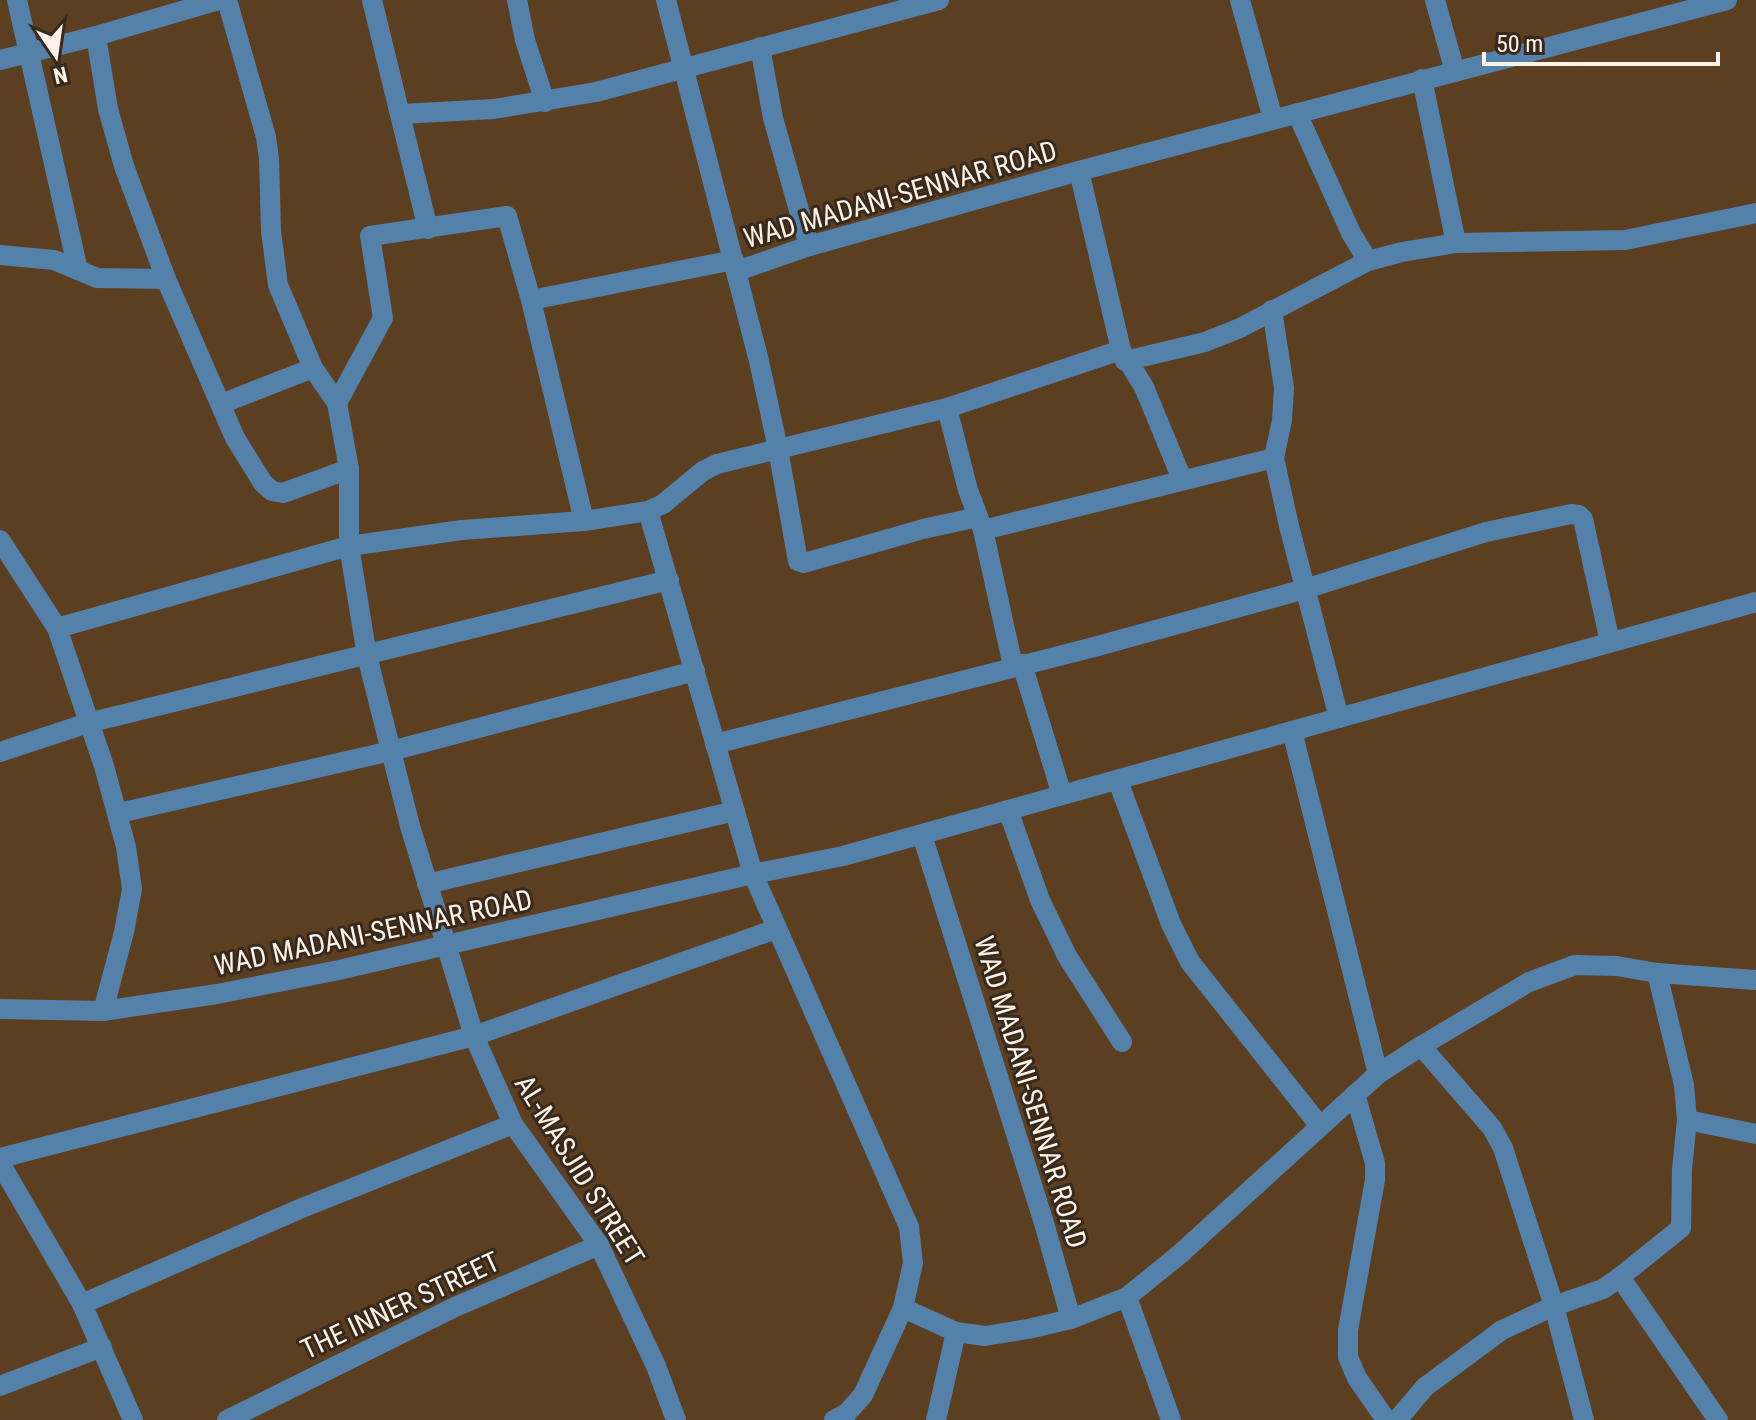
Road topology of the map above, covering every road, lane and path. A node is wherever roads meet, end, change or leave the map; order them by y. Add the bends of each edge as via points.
1 (17, 0) edge
2 (219, 0) edge
3 (227, 0) edge
4 (372, 0) edge
5 (517, 0) edge
6 (666, 0) edge
7 (939, 0) edge
8 (1240, 0) edge
9 (1435, 0) edge
10 (1727, 0) edge
11 (898, 4) edge
12 (96, 36) junction
13 (760, 47) junction
14 (29, 53) junction
15 (0, 60) edge
16 (685, 67) junction
17 (1455, 72) junction
18 (1422, 79) junction
19 (545, 102) junction
20 (1297, 113) junction
21 (401, 114) junction
22 (1273, 119) junction
23 (1079, 171) junction
24 (1756, 213) edge
25 (428, 229) junction
26 (1456, 243) junction
27 (809, 246) junction
28 (0, 255) edge
29 (1368, 261) junction
30 (736, 266) junction
31 (78, 270) junction
32 (166, 279) junction
33 (531, 300) junction
34 (1272, 310) junction
35 (1123, 356) junction
36 (313, 368) junction
37 (337, 403) junction
38 (221, 404) junction
39 (947, 408) junction
40 (778, 449) junction
41 (1274, 458) junction
42 (349, 469) junction
43 (1182, 479) junction
44 (648, 511) junction
45 (584, 521) junction
46 (980, 524) junction
47 (0, 540) edge
48 (349, 546) junction
49 (669, 580) junction
50 (1305, 589) junction
51 (1755, 605) edge
52 (57, 628) junction
53 (1610, 642) junction
54 (367, 656) junction
55 (1018, 665) junction
56 (695, 671) junction
57 (1339, 718) junction
58 (88, 723) junction
59 (1292, 731) junction
60 (715, 744) junction
61 (391, 751) junction
62 (0, 752) edge
63 (1118, 781) junction
64 (1062, 795) junction
65 (1008, 810) junction
66 (735, 811) junction
67 (119, 813) junction
68 (922, 835) junction
69 (753, 874) junction
70 (427, 884) junction
71 (776, 929) junction
72 (446, 946) junction
73 (1657, 973) junction
74 (1756, 980) edge
75 (0, 1009) edge
76 (103, 1011) junction
77 (474, 1036) junction
78 (1122, 1042) dead end
79 (1421, 1046) junction
80 (1378, 1074) junction
81 (1355, 1094) junction
82 (1687, 1120) junction
83 (513, 1124) junction
84 (1320, 1126) junction
85 (1756, 1134) edge
86 (0, 1160) edge
87 (599, 1245) junction
88 (1620, 1277) junction
89 (1127, 1297) junction
90 (82, 1304) junction
91 (1554, 1306) junction
92 (903, 1308) junction
93 (1071, 1319) junction
94 (956, 1332) junction
95 (102, 1347) junction
96 (0, 1386) edge
97 (133, 1420) edge
98 (227, 1420) edge
99 (676, 1420) edge
100 (834, 1420) edge
101 (936, 1420) edge
102 (1171, 1420) edge
103 (1386, 1420) edge
104 (1397, 1420) edge
105 (1584, 1420) edge
106 (1718, 1420) edge

1 - 14 street
2 - 12 street
3 - 36 street via 266,137 278,285
4 - 21 street
5 - 19 street
6 - 16 street, WAD MADANI-SENNAR ROAD
7 - 11 street
8 - 22 street
9 - 17 street
10 - 17 street, WAD MADANI-SENNAR ROAD
11 - 13 street
12 - 14 street
12 - 32 street via 124,166
13 - 16 street
13 - 27 street via 773,118
14 - 15 street
14 - 31 street
16 - 19 street
16 - 30 street, WAD MADANI-SENNAR ROAD
17 - 18 street, WAD MADANI-SENNAR ROAD
18 - 20 street, WAD MADANI-SENNAR ROAD
18 - 26 street
19 - 21 street
20 - 22 street, WAD MADANI-SENNAR ROAD
20 - 29 street
21 - 25 street
22 - 23 street, WAD MADANI-SENNAR ROAD
23 - 27 street, WAD MADANI-SENNAR ROAD
23 - 35 street, WAD MADANI-SENNAR ROAD
24 - 26 street via 1625,240
25 - 33 street via 507,216
25 - 37 street via 370,236 383,318
26 - 29 street
27 - 30 street, WAD MADANI-SENNAR ROAD
28 - 31 street via 54,260
29 - 34 street
30 - 33 street
30 - 40 street, WAD MADANI-SENNAR ROAD
31 - 32 street via 97,278
32 - 38 street
33 - 45 street
34 - 35 street via 1205,342
34 - 41 street via 1284,388
35 - 39 street
35 - 43 street, WAD MADANI-SENNAR ROAD via 1144,387
36 - 37 street
36 - 38 street
37 - 42 street
38 - 42 street via 235,438 272,491 283,493
39 - 40 street
39 - 46 street
40 - 44 street via 717,464
40 - 46 street, WAD MADANI-SENNAR ROAD via 798,561 909,533
41 - 43 street, WAD MADANI-SENNAR ROAD
41 - 50 street
42 - 48 street
43 - 46 street, WAD MADANI-SENNAR ROAD
44 - 45 street
44 - 49 street
45 - 48 street
46 - 55 street
47 - 52 street
48 - 52 street
48 - 54 street, AL-MASJID STREET
49 - 54 street
49 - 56 street
50 - 53 street via 1486,532 1579,515
50 - 55 street
50 - 57 street
51 - 53 street, WAD MADANI-SENNAR ROAD
52 - 58 street
53 - 57 street, WAD MADANI-SENNAR ROAD
54 - 58 street
54 - 61 street, AL-MASJID STREET
55 - 60 street
55 - 64 street
56 - 60 street
56 - 61 street
57 - 59 street, WAD MADANI-SENNAR ROAD
58 - 62 street
58 - 67 street
59 - 63 street, WAD MADANI-SENNAR ROAD
59 - 80 street
60 - 66 street
61 - 67 street
61 - 70 street, AL-MASJID STREET
63 - 64 street, WAD MADANI-SENNAR ROAD
63 - 84 street via 1190,962
64 - 65 street, WAD MADANI-SENNAR ROAD
65 - 68 street, WAD MADANI-SENNAR ROAD
65 - 78 street via 1046,914
66 - 69 street
66 - 70 street
67 - 76 street via 132,889
68 - 69 street, WAD MADANI-SENNAR ROAD
68 - 93 street, WAD MADANI-SENNAR ROAD
69 - 71 street
69 - 72 street, WAD MADANI-SENNAR ROAD
70 - 72 street, AL-MASJID STREET
71 - 77 street
71 - 92 street via 909,1227 913,1263
72 - 76 street, WAD MADANI-SENNAR ROAD via 217,994
72 - 77 street, AL-MASJID STREET
73 - 74 street
73 - 79 street via 1575,965 1529,982
73 - 82 street via 1684,1085
75 - 76 street, WAD MADANI-SENNAR ROAD
77 - 83 street, AL-MASJID STREET
77 - 86 street
79 - 80 street
79 - 91 street via 1503,1148
80 - 81 street
81 - 84 street
81 - 103 street via 1375,1180 1348,1330 1348,1357
82 - 85 street
82 - 88 street via 1681,1228
83 - 87 street, AL-MASJID STREET
83 - 90 street
84 - 89 street
86 - 90 street
87 - 98 street, THE INNER STREET via 455,1307
87 - 99 street, AL-MASJID STREET
88 - 91 street via 1603,1289
88 - 106 street
89 - 93 street
89 - 102 street
90 - 95 street
91 - 104 street via 1502,1330 1425,1387
91 - 105 street
92 - 94 street
92 - 100 street via 863,1395
93 - 94 street via 985,1336
94 - 101 street
95 - 96 street
95 - 97 street

